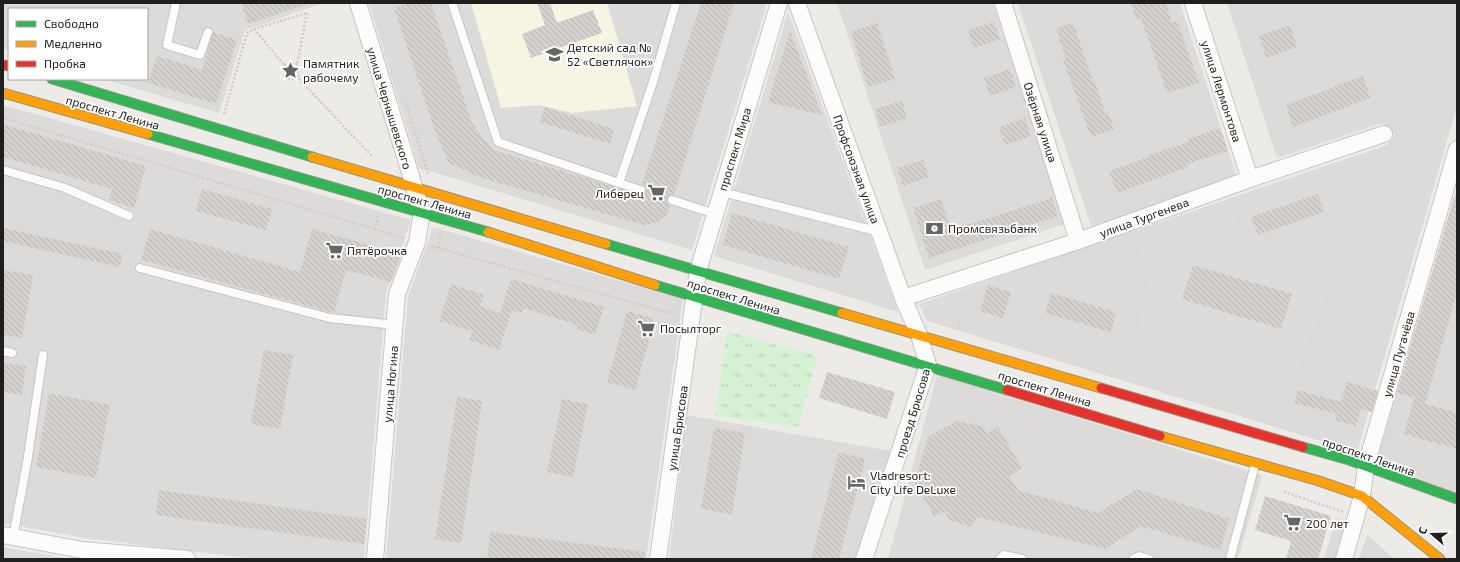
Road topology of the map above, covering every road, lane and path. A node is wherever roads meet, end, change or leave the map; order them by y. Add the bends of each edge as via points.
1 (176, 3) edge
2 (358, 3) edge
3 (452, 3) edge
4 (676, 3) edge
5 (779, 3) edge
6 (797, 3) edge
7 (1003, 3) edge
8 (1193, 3) edge
9 (254, 29) junction
10 (208, 32) dead end
11 (297, 64) junction
12 (284, 65) junction
13 (298, 78) junction
14 (55, 80) edge
15 (3, 93) edge
16 (232, 117) dead end
17 (3, 118) edge
18 (1384, 134) dead end
19 (1457, 149) edge
20 (366, 156) dead end
21 (3, 170) edge
22 (1250, 179) junction
23 (618, 183) junction
24 (416, 189) junction
25 (641, 190) dead end
26 (722, 192) junction
27 (672, 200) dead end
28 (422, 212) junction
29 (715, 214) junction
30 (129, 216) dead end
31 (880, 232) junction
32 (1078, 241) junction
33 (416, 242) junction
34 (140, 268) dead end
35 (698, 271) junction
36 (903, 298) junction
37 (694, 304) junction
38 (395, 325) junction
39 (919, 335) junction
40 (3, 351) edge
41 (12, 352) dead end
42 (43, 355) dead end
43 (928, 365) junction
44 (1255, 464) junction
45 (1366, 466) junction
46 (1362, 496) junction
47 (1457, 499) edge
48 (8, 536) edge
49 (82, 554) edge
50 (187, 559) edge
51 (375, 559) edge
52 (658, 559) edge
53 (866, 559) edge
54 (1000, 559) edge
55 (1022, 559) edge
56 (1133, 559) edge
57 (1149, 559) edge
58 (1230, 559) edge
59 (1344, 559) edge
60 (1440, 559) edge

1 - 10 lane via 167,45 200,55
2 - 24 street, улица Чернышевского
3 - 23 lane via 498,142
4 - 23 lane via 654,82
5 - 26 street, проспект Мира
6 - 31 street, Профсоюзная улица
7 - 32 street, Озёрная улица
8 - 22 street, улица Лермонтова
9 - 11 path via 307,13
9 - 12 path
9 - 16 path via 247,33 224,115
11 - 12 path
11 - 13 path
12 - 13 path via 285,78
13 - 20 path via 374,158
14 - 24 main road, проспект Ленина
15 - 28 main road, проспект Ленина
17 - 33 path
18 - 22 street, улица Тургенева
19 - 45 street, улица Пугачёва
21 - 30 lane via 65,188
22 - 32 street, улица Тургенева
23 - 25 lane
24 - 28 street, улица Чернышевского
24 - 35 main road, проспект Ленина
26 - 29 street, проспект Мира
26 - 31 lane
27 - 29 lane
28 - 33 street, улица Ногина
28 - 37 main road, проспект Ленина
29 - 35 street, проспект Мира
31 - 36 street, Профсоюзная улица
32 - 36 street, улица Тургенева
33 - 37 path via 666,312
33 - 38 street, улица Ногина via 397,294
34 - 38 lane via 330,318
35 - 37 street, проспект Мира
35 - 39 main road, проспект Ленина
36 - 39 street, Профсоюзная улица
37 - 43 main road, проспект Ленина
37 - 52 street, улица Брюсова
38 - 51 street, улица Ногина
39 - 43 street, проезд Брюсова
39 - 45 main road, проспект Ленина
40 - 41 lane
42 - 48 lane via 28,463
43 - 44 main road, проспект Ленина
43 - 53 street, проезд Брюсова
44 - 46 main road, проспект Ленина via 1319,481
44 - 58 lane
45 - 46 street, улица Пугачёва
45 - 47 main road, проспект Ленина
46 - 59 street, улица Пугачёва
46 - 60 main road, проспект Ленина
48 - 49 street
49 - 50 street
54 - 55 lane via 1004,555
56 - 57 lane via 1139,556

